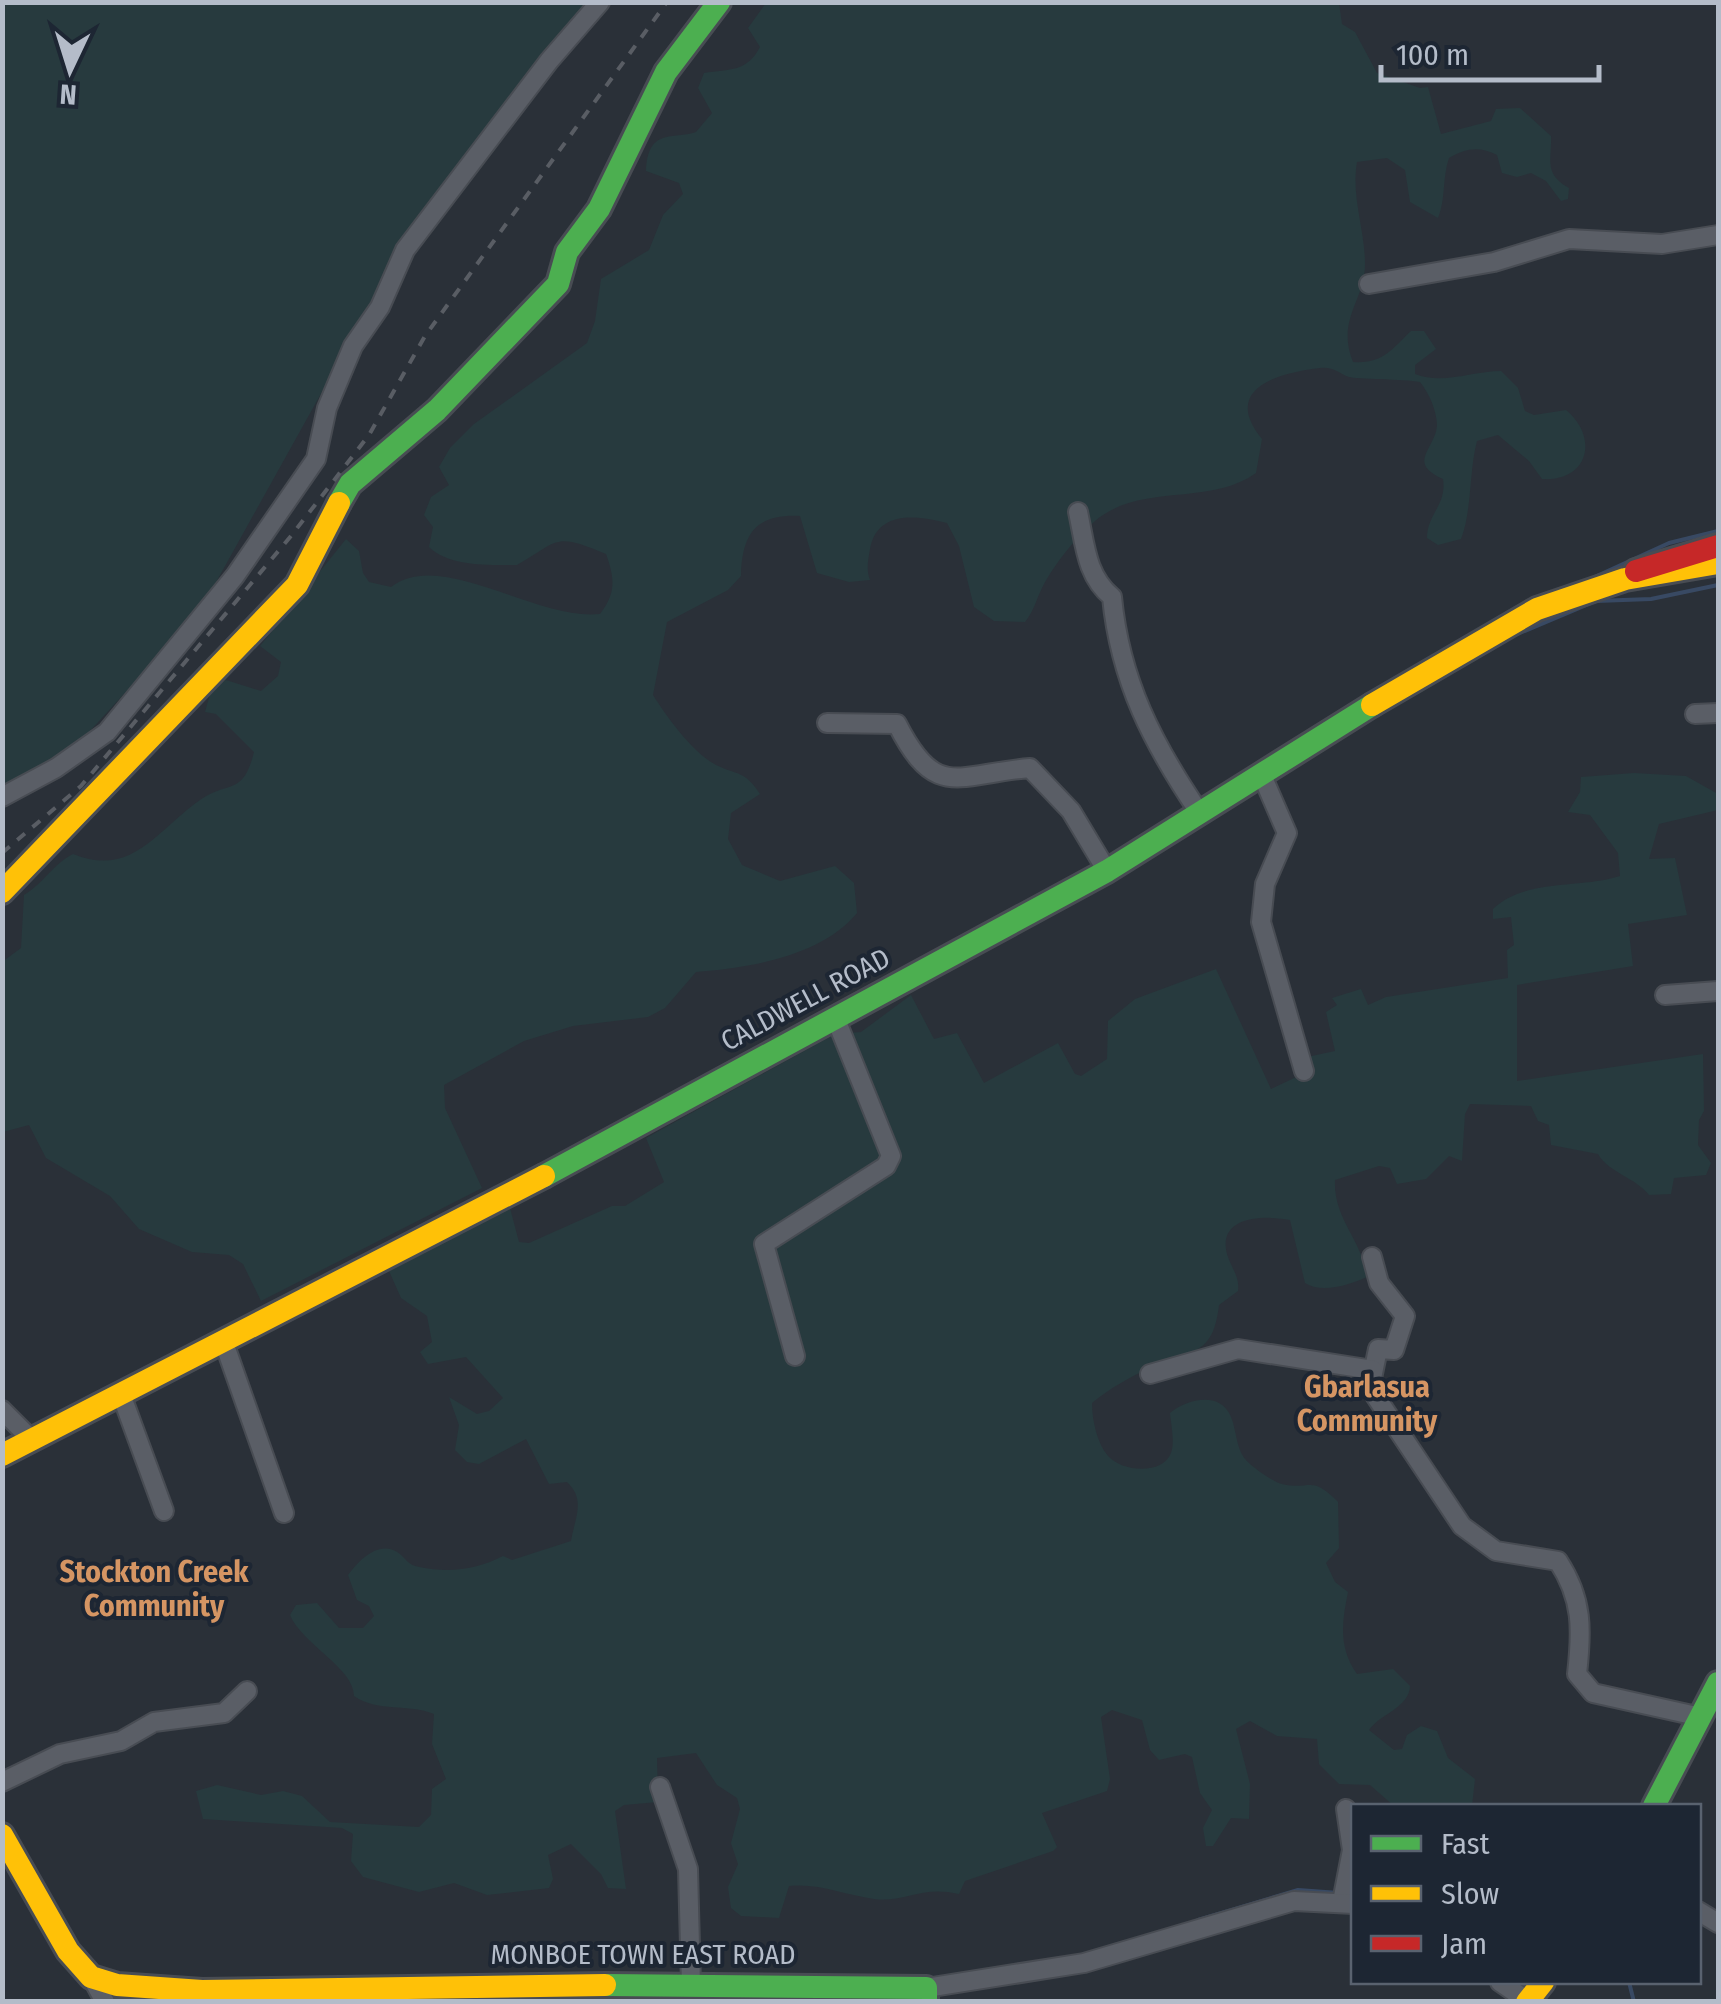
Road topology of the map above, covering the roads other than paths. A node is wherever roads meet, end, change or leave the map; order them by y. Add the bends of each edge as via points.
1 (600, 2) edge
2 (719, 2) edge
3 (1718, 236) edge
4 (1370, 284) dead end
5 (1078, 512) dead end
6 (1718, 546) edge
7 (1718, 564) edge
8 (1625, 579) junction
9 (1718, 713) edge
10 (1695, 714) dead end
11 (827, 723) dead end
12 (1261, 773) junction
13 (2, 797) edge
14 (1198, 812) junction
15 (1107, 870) junction
16 (2, 892) edge
17 (1718, 991) edge
18 (1665, 995) dead end
19 (835, 1017) junction
20 (1304, 1070) dead end
21 (1372, 1257) dead end
22 (223, 1340) junction
23 (796, 1356) dead end
24 (1373, 1370) junction
25 (1150, 1374) dead end
26 (121, 1394) junction
27 (2, 1410) edge
28 (31, 1440) junction
29 (2, 1455) edge
30 (164, 1512) dead end
31 (284, 1513) dead end
32 (1718, 1683) edge
33 (247, 1691) dead end
34 (1701, 1717) junction
35 (2, 1782) edge
36 (660, 1787) dead end
37 (1655, 1804) edge
38 (1346, 1808) dead end
39 (2, 1835) edge
40 (1351, 1843) edge
41 (1351, 1863) edge
42 (1348, 1903) edge
43 (92, 1978) junction
44 (1503, 1984) edge
45 (691, 1985) junction
46 (926, 1995) edge
47 (1528, 2001) edge
48 (105, 2002) edge

1 - 13 street via 405,250 380,308 352,346 327,408 316,459 235,576 107,732
2 - 16 main road via 666,72 598,209 568,252 558,284 438,410 350,484 324,546 297,586
3 - 4 street via 1662,244 1569,239 1508,259
5 - 14 street via 1096,584 1112,597 1148,734
6 - 8 main road, CALDWELL ROAD via 1651,563
7 - 8 main road, CALDWELL ROAD
8 - 12 main road, CALDWELL ROAD via 1537,609
9 - 10 street
11 - 15 street via 897,724 916,759 945,780 1030,768 1070,811
12 - 14 main road, CALDWELL ROAD
12 - 20 street via 1287,833 1265,884 1261,922
14 - 15 main road, CALDWELL ROAD
15 - 19 main road, CALDWELL ROAD
17 - 18 street
19 - 22 main road, CALDWELL ROAD
19 - 23 street via 890,1156 886,1166 764,1244
21 - 24 street via 1380,1283 1406,1316 1394,1350 1378,1349
22 - 26 main road, CALDWELL ROAD
22 - 31 street
24 - 25 street via 1238,1348
24 - 34 street via 1370,1388 1377,1402 1462,1526 1496,1551 1558,1561 1582,1614 1577,1674 1593,1694
26 - 28 main road, CALDWELL ROAD
26 - 30 street
27 - 28 street
28 - 29 main road, CALDWELL ROAD
32 - 34 main road
33 - 35 street via 224,1712 154,1722
34 - 37 main road
36 - 45 street via 688,1869
38 - 40 street
39 - 43 main road
41 - 42 street
42 - 46 street, MONBOE TOWN EAST ROAD via 1294,1901 1084,1963
43 - 45 main road, MONBOE TOWN EAST ROAD via 171,1995 430,1984
43 - 48 street
44 - 47 street
45 - 46 main road, MONBOE TOWN EAST ROAD

